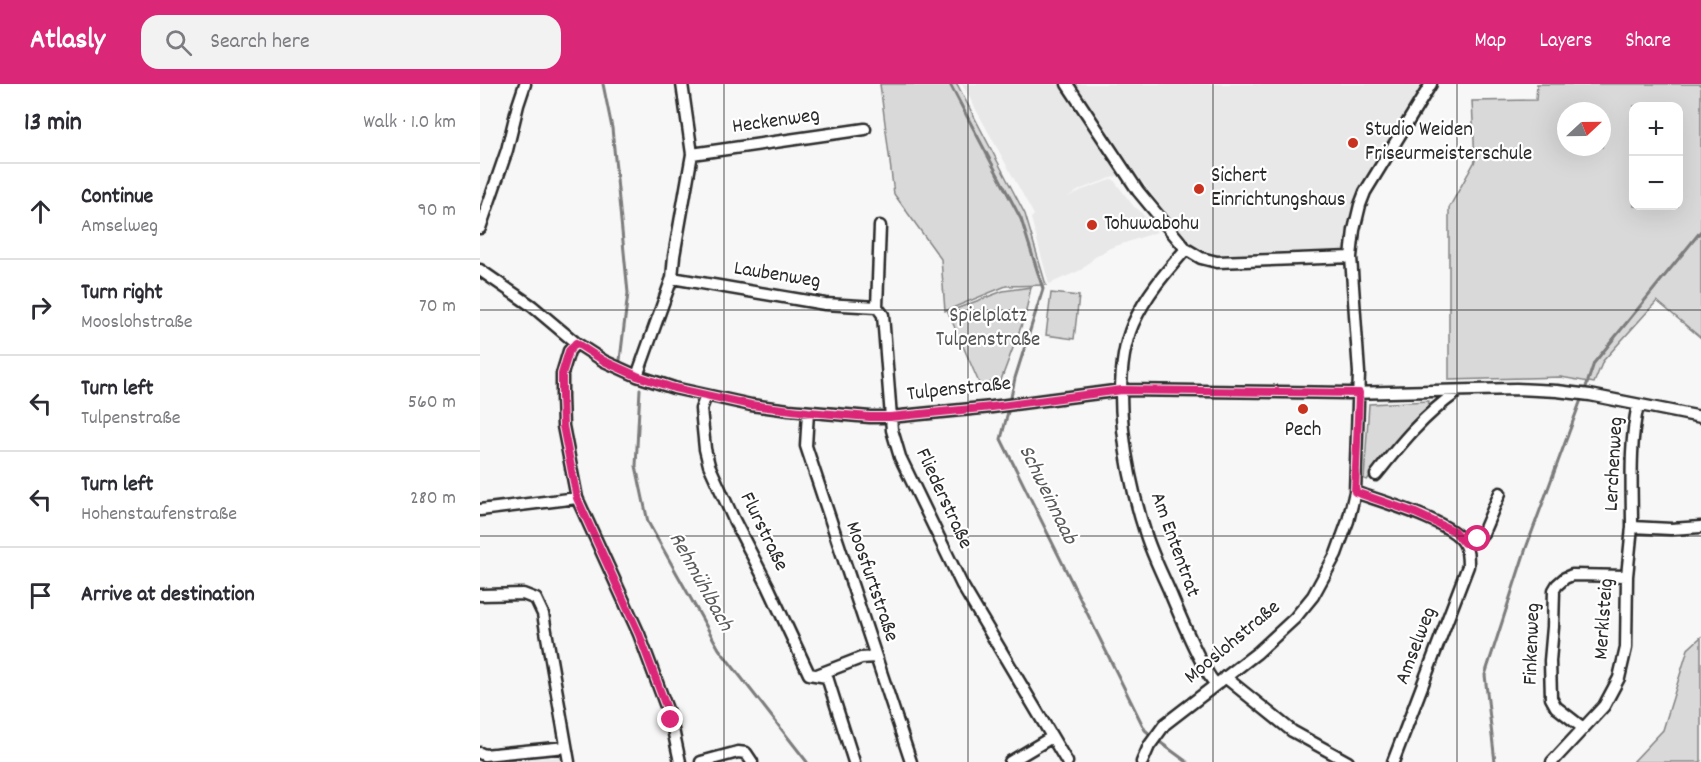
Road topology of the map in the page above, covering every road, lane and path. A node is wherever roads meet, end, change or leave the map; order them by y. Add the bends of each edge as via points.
1 (525, 84) edge
2 (682, 84) edge
3 (1067, 84) edge
4 (1431, 84) edge
5 (865, 129) dead end
6 (692, 154) junction
7 (880, 226) dead end
8 (480, 228) edge
9 (1186, 249) junction
10 (1352, 256) junction
11 (480, 270) edge
12 (672, 279) junction
13 (877, 307) junction
14 (576, 343) junction
15 (637, 376) junction
16 (1122, 390) junction
17 (1457, 392) junction
18 (1359, 393) junction
19 (706, 396) junction
20 (1638, 405) junction
21 (808, 412) junction
22 (890, 417) junction
23 (1701, 417) edge
24 (1376, 475) dead end
25 (1355, 492) junction
26 (1500, 493) dead end
27 (577, 498) junction
28 (480, 510) edge
29 (1632, 527) junction
30 (1701, 527) edge
31 (1464, 543) junction
32 (1627, 576) junction
33 (480, 595) edge
34 (876, 657) junction
35 (815, 675) junction
36 (1225, 677) junction
37 (1216, 684) junction
38 (1583, 728) junction
39 (1052, 737) junction
40 (566, 747) junction
41 (480, 753) edge
42 (569, 762) edge
43 (680, 762) edge
44 (701, 762) edge
45 (752, 762) edge
46 (854, 762) edge
47 (911, 762) edge
48 (1010, 762) edge
49 (1066, 762) edge
50 (1142, 762) edge
51 (1348, 762) edge
52 (1393, 762) edge
53 (1552, 762) edge

1 - 8 street
2 - 6 street
3 - 9 street via 1138,191
4 - 10 street, Mooslohstraße via 1365,192 1354,230
5 - 6 street, Heckenweg
6 - 12 street
7 - 13 street, Fliederstraße
9 - 10 street via 1217,262
9 - 16 street, Am Ententrat via 1151,291 1132,325
10 - 18 street, Mooslohstraße
11 - 14 street, Tulpenstraße
12 - 13 street, Laubenweg via 825,304
12 - 15 street
13 - 22 street, Fliederstraße via 883,315
14 - 15 street, Tulpenstraße
14 - 27 street via 569,351 562,374 562,397 563,426
15 - 19 street, Tulpenstraße
16 - 18 street, Tulpenstraße
16 - 22 street, Tulpenstraße
16 - 37 street, Am Ententrat via 1127,459 1147,538 1195,650
17 - 18 street
17 - 20 street via 1516,389 1590,395
17 - 24 street via 1418,423
18 - 25 street, Mooslohstraße
19 - 21 street, Tulpenstraße
19 - 35 street, Flurstraße via 701,409 709,465 809,674
20 - 23 street
20 - 29 street, Lerchenweg via 1631,468
21 - 22 street, Tulpenstraße
21 - 34 street, Moosfurtstraße via 806,446
22 - 39 street, Fliederstraße via 900,457 962,585
25 - 31 street via 1454,531
25 - 36 street, Mooslohstraße via 1336,554 1313,596 1257,653
26 - 31 street via 1483,533
27 - 28 street
27 - 43 street via 639,634 671,720
29 - 30 street, Lerchenweg
29 - 32 street, Merklsteig
31 - 52 street, Amselweg via 1468,566
32 - 38 street, Merklsteig via 1626,648 1619,678 1604,706
32 - 38 street, Finkenweg via 1572,575 1554,590 1551,698 1556,707
33 - 40 street via 523,594 536,598 543,614
34 - 35 street via 861,658
34 - 47 street, Moosfurtstraße
35 - 46 street, Flurstraße via 827,677
36 - 37 street, Mooslohstraße
36 - 51 street via 1292,731
37 - 50 street, Mooslohstraße via 1166,724
38 - 53 street, Merklsteig
39 - 48 street
39 - 49 street, Fliederstraße
40 - 41 street
40 - 42 street
44 - 45 street via 738,752 746,753

